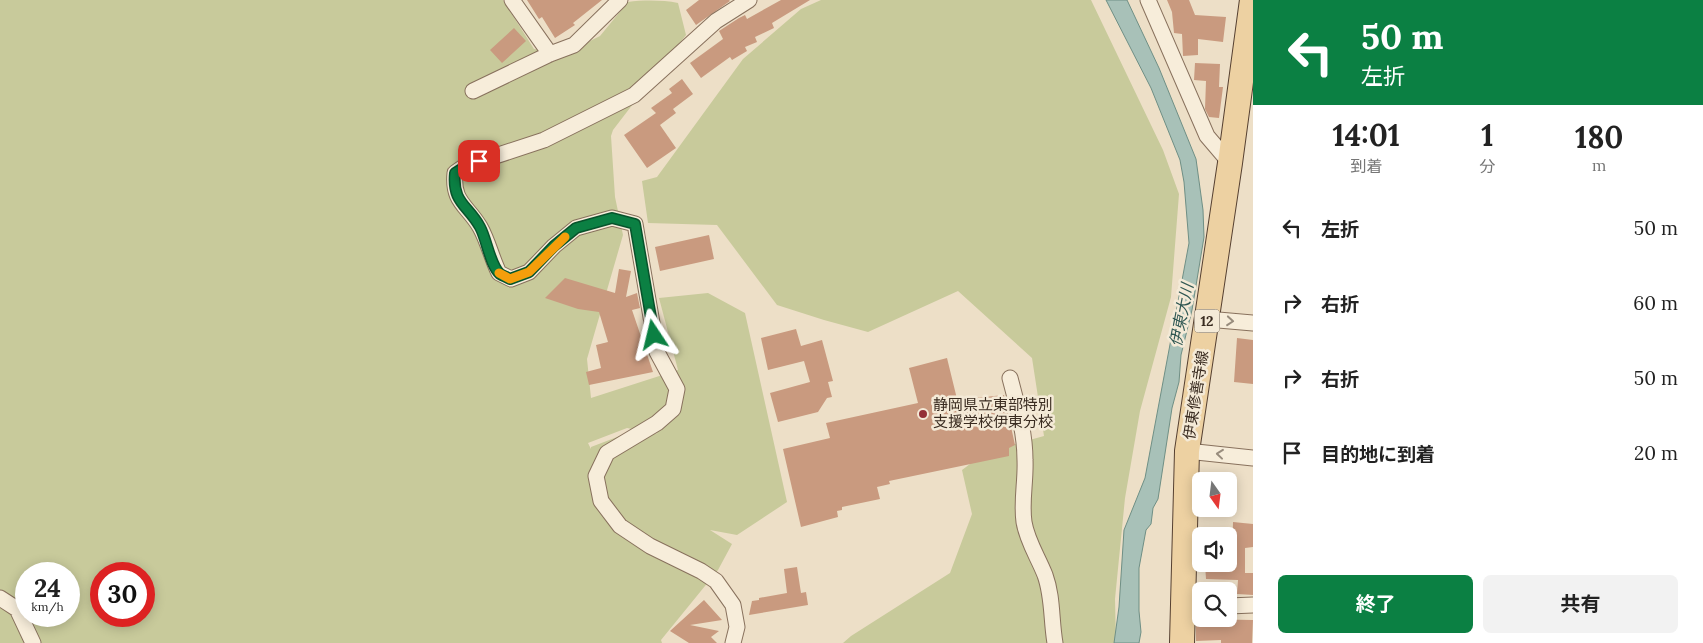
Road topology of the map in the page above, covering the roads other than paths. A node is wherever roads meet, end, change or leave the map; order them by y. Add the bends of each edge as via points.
1 (512, 0) edge
2 (620, 0) edge
3 (749, 0) edge
4 (1148, 0) edge
5 (1252, 0) edge
6 (550, 54) junction
7 (474, 91) dead end
8 (1230, 163) junction
9 (1207, 319) junction
10 (1253, 323) edge
11 (1010, 378) dead end
12 (1187, 451) junction
13 (1253, 458) edge
14 (0, 598) edge
15 (1253, 605) edge
16 (1237, 606) edge
17 (1192, 608) edge
18 (33, 643) edge
19 (733, 643) edge
20 (1056, 643) edge
21 (1182, 643) edge

1 - 6 street
2 - 6 street via 574,45
3 - 19 street via 716,21 634,95 544,140 466,166 455,173 454,185 460,203 480,227 499,273 510,279 529,272 576,228 612,218 635,224 657,352 677,389 673,409 658,423 607,453 596,476 601,501 620,526 716,581 733,605 737,627
4 - 8 street via 1208,136
5 - 8 main road, 伊東修善寺線 / 12
6 - 7 street
8 - 9 main road, 伊東修善寺線 / 12
9 -> 10 street
9 - 12 main road, 伊東修善寺線 / 12
11 - 20 street via 1023,433 1024,522 1052,601
13 -> 12 street
12 - 17 main road, 伊東修善寺線 / 12
14 - 18 street via 18,610
15 - 16 street
17 - 21 main road, 伊東修善寺線 / 12

